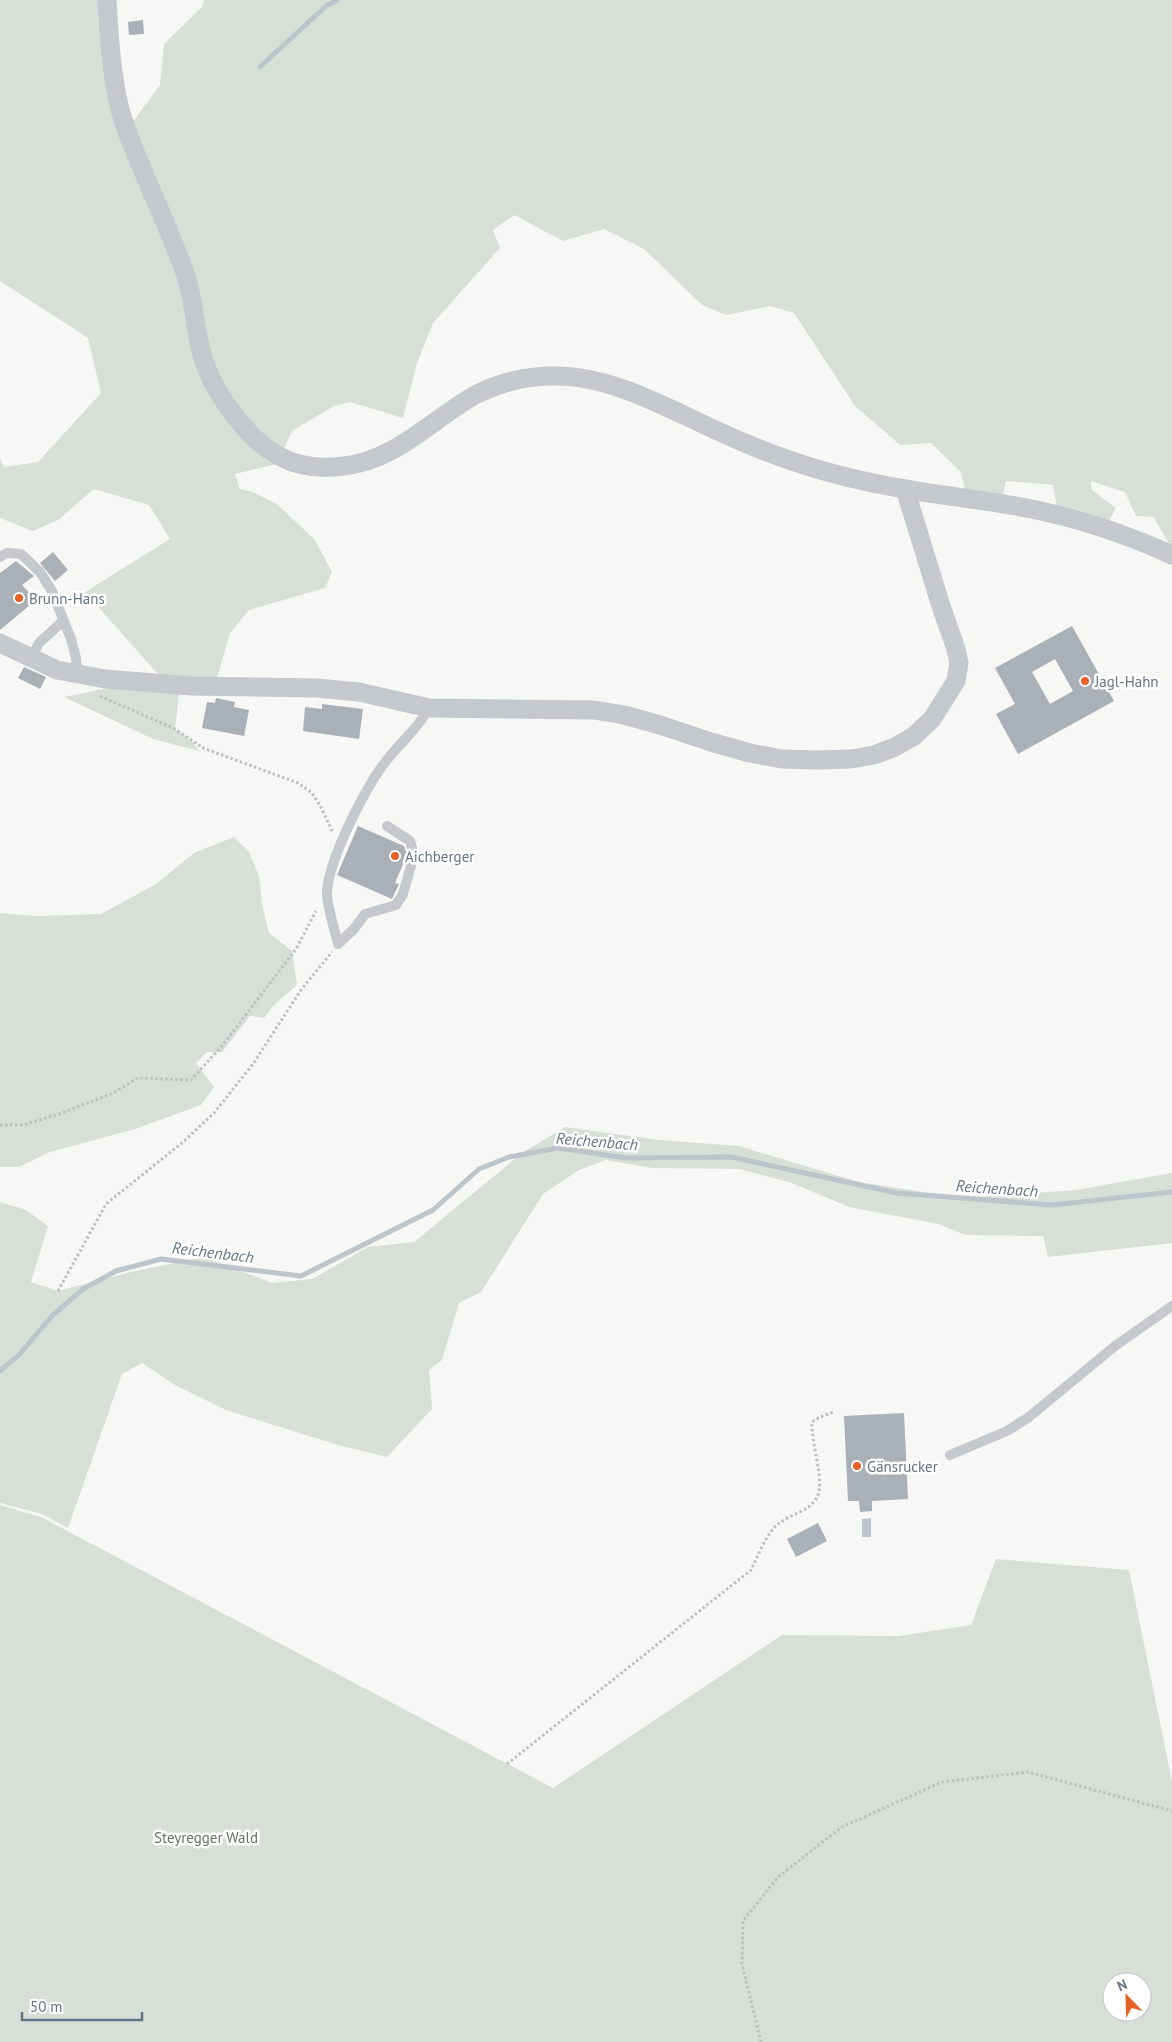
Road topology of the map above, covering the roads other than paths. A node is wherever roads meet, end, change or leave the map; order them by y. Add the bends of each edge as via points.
1 (107, 0) edge
2 (905, 489) junction
3 (1172, 555) edge
4 (0, 557) edge
5 (63, 622) junction
6 (0, 644) edge
7 (31, 659) junction
8 (77, 673) junction
9 (429, 708) junction
10 (387, 826) dead end
11 (1172, 1306) edge
12 (950, 1455) dead end

1 - 2 street via 118,104 188,283 206,369 229,409 255,438 278,456 323,468 371,461 399,447 474,396 500,384 555,376 585,378 620,388 790,462
2 - 3 street via 1040,510 1091,523
2 - 9 street via 959,663 956,681 932,719 914,736 895,747 851,759 782,759 711,742 660,724 594,710
4 - 5 lane via 7,553 21,554 40,572 52,591
5 - 7 lane via 39,643
5 - 8 lane via 71,639
6 - 7 street
7 - 8 street via 57,670
8 - 9 street via 129,682 183,686 343,690
9 - 10 lane via 422,722 390,755 377,774 338,849 326,893 338,944 366,914 396,905 403,894 414,855 410,840
11 - 12 lane via 1116,1346 1029,1418

